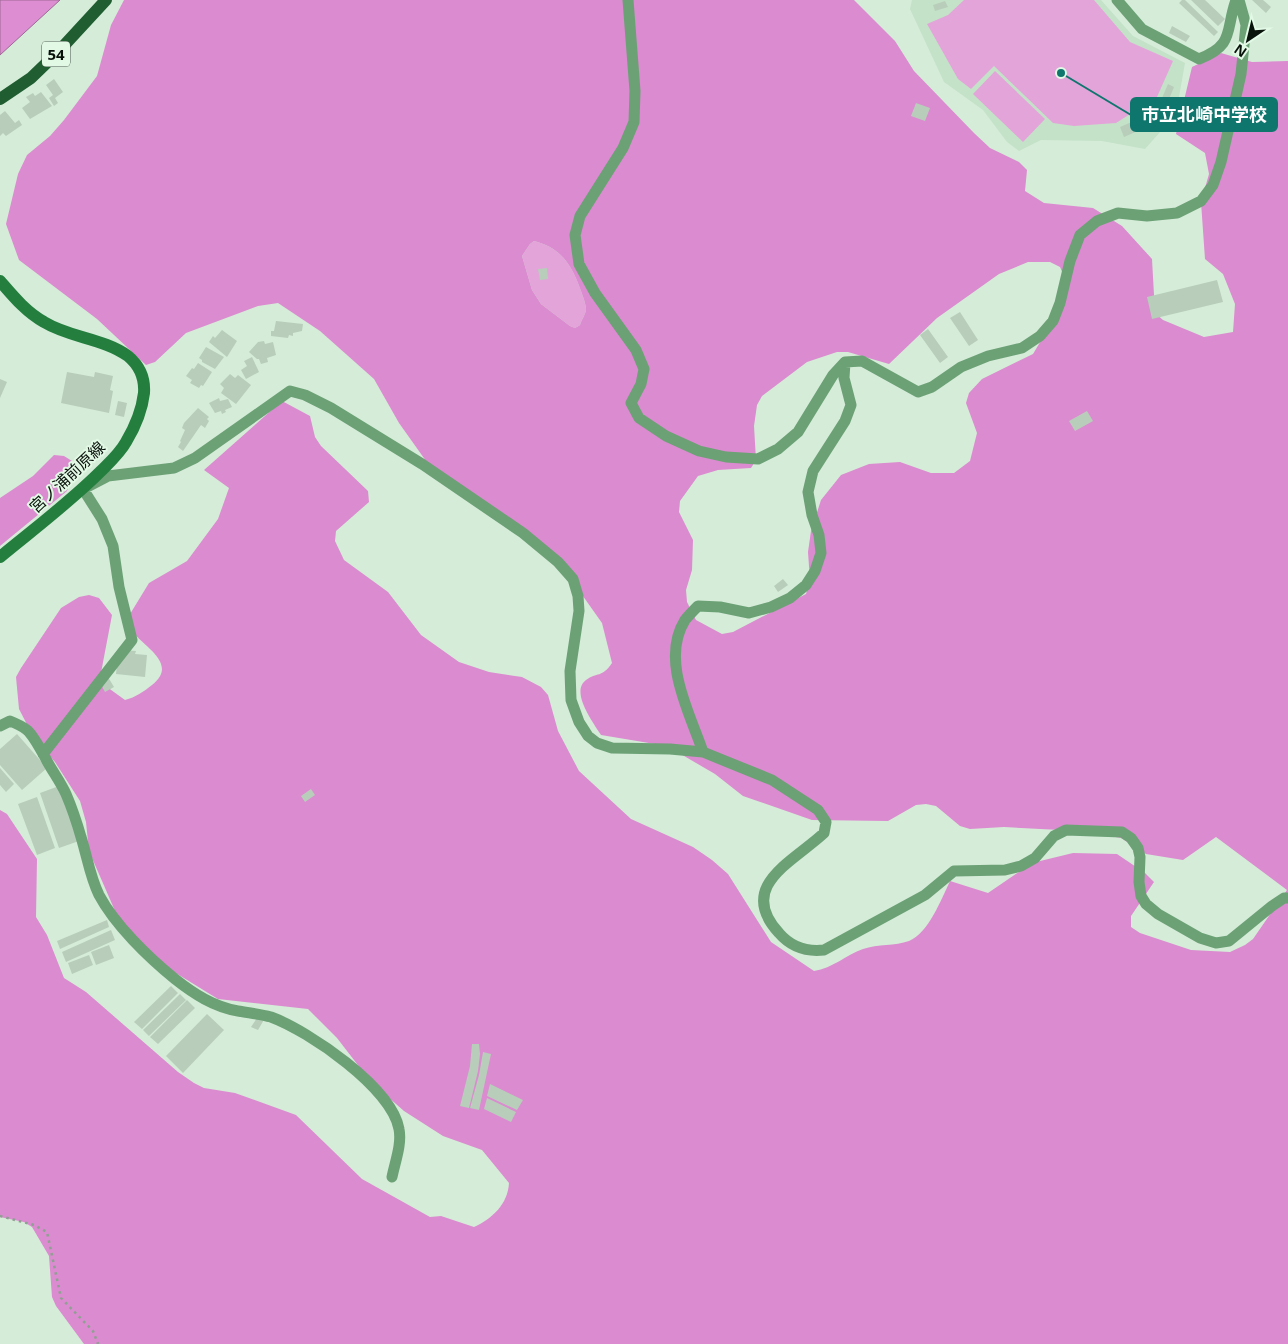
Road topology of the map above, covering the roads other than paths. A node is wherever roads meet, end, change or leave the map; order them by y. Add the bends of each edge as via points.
1 (106, 0) edge
2 (628, 0) edge
3 (1116, 0) edge
4 (1237, 0) edge
5 (0, 99) edge
6 (0, 281) edge
7 (845, 362) junction
8 (83, 489) junction
9 (0, 556) edge
10 (0, 726) edge
11 (703, 752) junction
12 (43, 754) junction
13 (1288, 898) edge
14 (392, 1177) dead end

1 - 5 main road, 54 via 58,52 30,78
2 - 7 street via 635,91 634,122 623,148 580,216 575,235 579,264 595,293 636,350 644,369 641,384 631,402 640,418 666,436 699,451 758,459 778,449 798,432
3 - 4 street via 1142,29 1198,59 1211,54 1228,37
4 - 7 street via 1246,25 1241,74 1221,162 1213,184 1201,201 1177,213 1147,216 1118,213 1097,220 1080,236 1052,321 1040,336 1022,348 961,367 932,387 918,392 862,361
6 - 8 main road, 宮ノ浦前原線 via 22,305 44,322 105,344 128,356 140,368 144,394 135,425 126,444
7 - 11 street via 844,378 851,405 845,421 813,471 808,492 821,552 815,571 806,585 771,607 749,612 698,606 678,635 675,656 678,677
8 - 9 main road, 宮ノ浦前原線
8 - 11 street via 108,476 174,468 195,458 290,391 306,395 422,464 523,534 573,578 579,611 570,671 571,700 588,736 612,748
8 - 12 street via 102,519 113,546 132,640
10 - 12 street via 10,721 26,729
11 - 13 street via 772,780 818,810 826,822 824,833 787,863 764,891 764,908 771,924 796,947 810,952 824,950 925,895 954,871 1005,870 1021,866 1035,858 1054,836 1066,830 1122,832 1131,838 1138,848 1138,882 1146,904 1158,914 1216,944 1229,941 1272,906
12 - 14 street via 66,793 98,892 122,927 175,979 206,1001 274,1018 344,1060 363,1077 396,1117 399,1127

